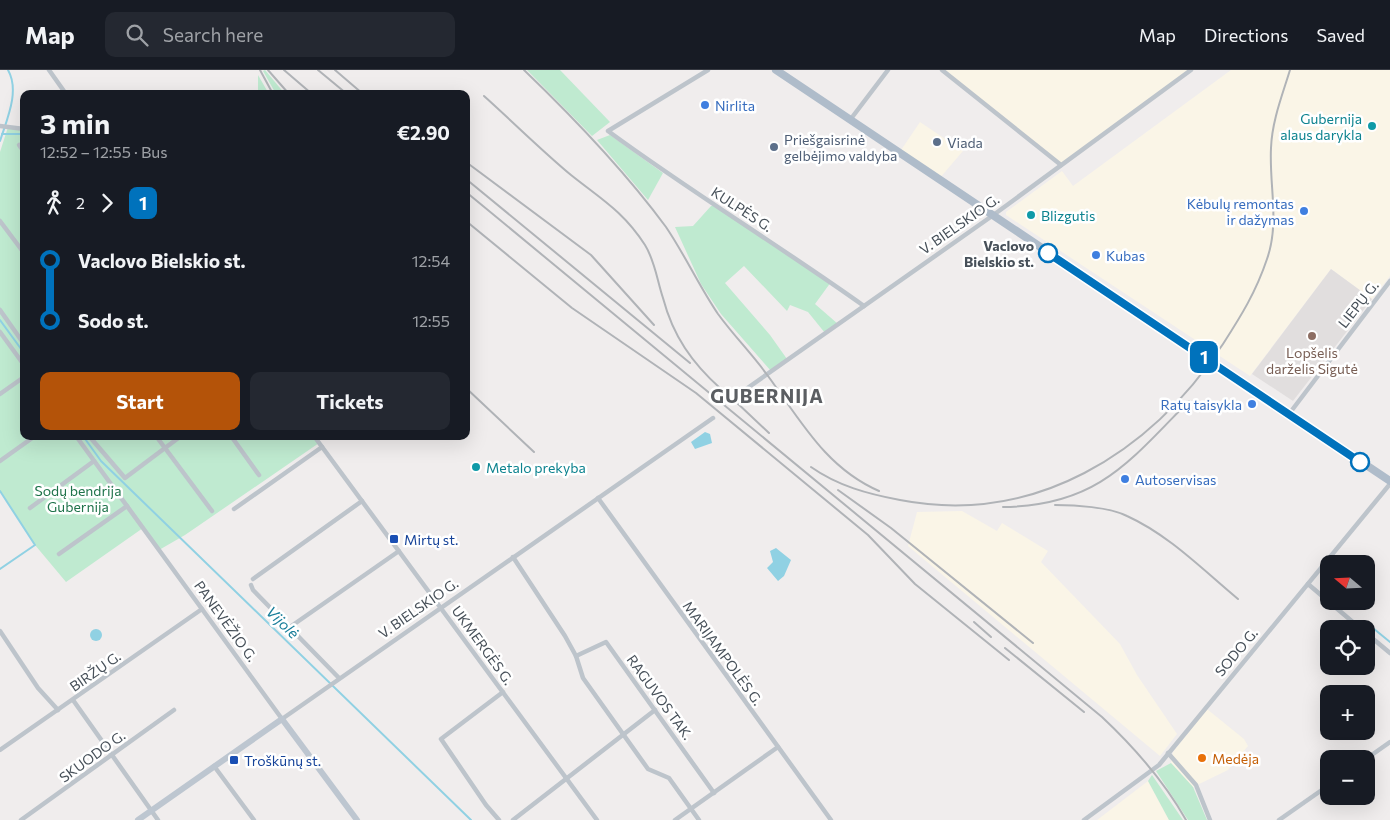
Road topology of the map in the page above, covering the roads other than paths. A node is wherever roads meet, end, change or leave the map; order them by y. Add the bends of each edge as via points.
1 (49, 70) edge
2 (708, 70) edge
3 (776, 70) edge
4 (888, 70) edge
5 (942, 70) edge
6 (1191, 70) edge
7 (63, 90) edge
8 (850, 120) junction
9 (0, 126) edge
10 (20, 128) edge
11 (1061, 165) junction
12 (992, 216) junction
13 (0, 221) edge
14 (20, 248) edge
15 (1390, 280) edge
16 (864, 306) junction
17 (0, 310) edge
18 (0, 332) edge
19 (20, 338) edge
20 (20, 360) edge
21 (20, 380) edge
22 (0, 394) edge
23 (739, 394) dead end
24 (1289, 414) junction
25 (713, 418) dead end
26 (29, 440) edge
27 (79, 440) edge
28 (92, 440) edge
29 (159, 440) edge
30 (175, 440) edge
31 (234, 440) edge
32 (317, 440) edge
33 (322, 447) junction
34 (164, 448) junction
35 (0, 461) edge
36 (94, 461) junction
37 (259, 475) dead end
38 (1390, 482) edge
39 (598, 498) junction
40 (362, 501) junction
41 (127, 506) junction
42 (30, 508) dead end
43 (234, 508) dead end
44 (212, 511) dead end
45 (399, 551) junction
46 (59, 554) dead end
47 (513, 557) junction
48 (252, 579) dead end
49 (1308, 584) junction
50 (252, 588) dead end
51 (441, 607) junction
52 (202, 609) junction
53 (1350, 620) edge
54 (290, 627) junction
55 (0, 631) edge
56 (1375, 640) edge
57 (1390, 653) edge
58 (576, 656) junction
59 (339, 678) junction
60 (503, 692) junction
61 (73, 700) junction
62 (58, 710) junction
63 (174, 710) dead end
64 (655, 710) junction
65 (282, 719) junction
66 (625, 736) junction
67 (1390, 742) edge
68 (778, 747) junction
69 (0, 750) edge
70 (1168, 753) junction
71 (1375, 753) edge
72 (113, 755) junction
73 (214, 766) junction
74 (565, 778) junction
75 (1320, 791) edge
76 (714, 793) junction
77 (691, 809) junction
78 (151, 810) junction
79 (21, 820) edge
80 (138, 820) edge
81 (158, 820) edge
82 (254, 820) edge
83 (357, 820) edge
84 (500, 820) edge
85 (513, 820) edge
86 (597, 820) edge
87 (675, 820) edge
88 (699, 820) edge
89 (831, 820) edge
90 (1084, 820) edge
91 (1210, 820) edge
92 (1279, 820) edge

1 - 7 street
2 - 16 street, KULPĖS G. via 608,131
3 - 8 main road
4 - 8 street
5 - 11 street
6 - 11 street, V. BIELSKIO G.
8 - 12 main road
9 - 10 street
11 - 12 street, V. BIELSKIO G.
12 - 16 street, V. BIELSKIO G.
12 - 24 main road
13 - 14 street
15 - 24 street, LIEPŲ G.
16 - 23 street, V. BIELSKIO G.
17 - 19 street
18 - 20 street
21 - 22 street
24 - 38 main road
25 - 39 street, V. BIELSKIO G.
26 - 35 street
27 - 36 street, PANEVĖŽIO G.
28 - 34 street via 125,478
29 - 34 street
30 - 34 street
31 - 37 street
32 - 33 street, UKMERGĖS G.
33 - 40 street, UKMERGĖS G.
33 - 43 street
34 - 44 street
36 - 41 street, PANEVĖŽIO G.
36 - 42 street
38 - 49 street, SODO G.
39 - 47 street, V. BIELSKIO G.
39 - 68 street, MARIJAMPOLĖS G.
40 - 45 street, UKMERGĖS G.
40 - 48 street
41 - 46 street
41 - 52 street, PANEVĖŽIO G.
45 - 51 street, UKMERGĖS G.
45 - 54 street
47 - 51 street, V. BIELSKIO G.
47 - 58 street
49 - 53 street
49 - 70 street, SODO G.
50 - 54 street
51 - 59 street, V. BIELSKIO G.
51 - 60 street, UKMERGĖS G.
52 - 61 street, BIRŽŲ G.
52 - 65 street, PANEVĖŽIO G.
54 - 59 street
55 - 62 street via 38,688
56 - 57 street
58 - 64 street, RAGUVOS TAK. via 606,642
58 - 66 street via 583,678
59 - 65 street, V. BIELSKIO G.
60 - 74 street, UKMERGĖS G.
60 - 84 street via 441,739
61 - 62 street, BIRŽŲ G.
61 - 72 street
62 - 69 street, BIRŽŲ G.
63 - 72 street, SKUODO G.
64 - 66 street
64 - 76 street, RAGUVOS TAK.
65 - 73 street, V. BIELSKIO G.
65 - 83 street, PANEVĖŽIO G.
66 - 74 street
66 - 77 street via 648,769 669,778
67 - 71 street
68 - 76 street
68 - 89 street, MARIJAMPOLĖS G.
70 - 90 street, SODO G. via 1152,770
70 - 91 street via 1196,785
72 - 78 street
72 - 79 street, SKUODO G.
73 - 78 street, V. BIELSKIO G.
73 - 82 street
74 - 85 street
74 - 86 street, UKMERGĖS G.
75 - 92 street
76 - 77 street
77 - 87 street
77 - 88 street
78 - 80 street, V. BIELSKIO G.
78 - 81 street

